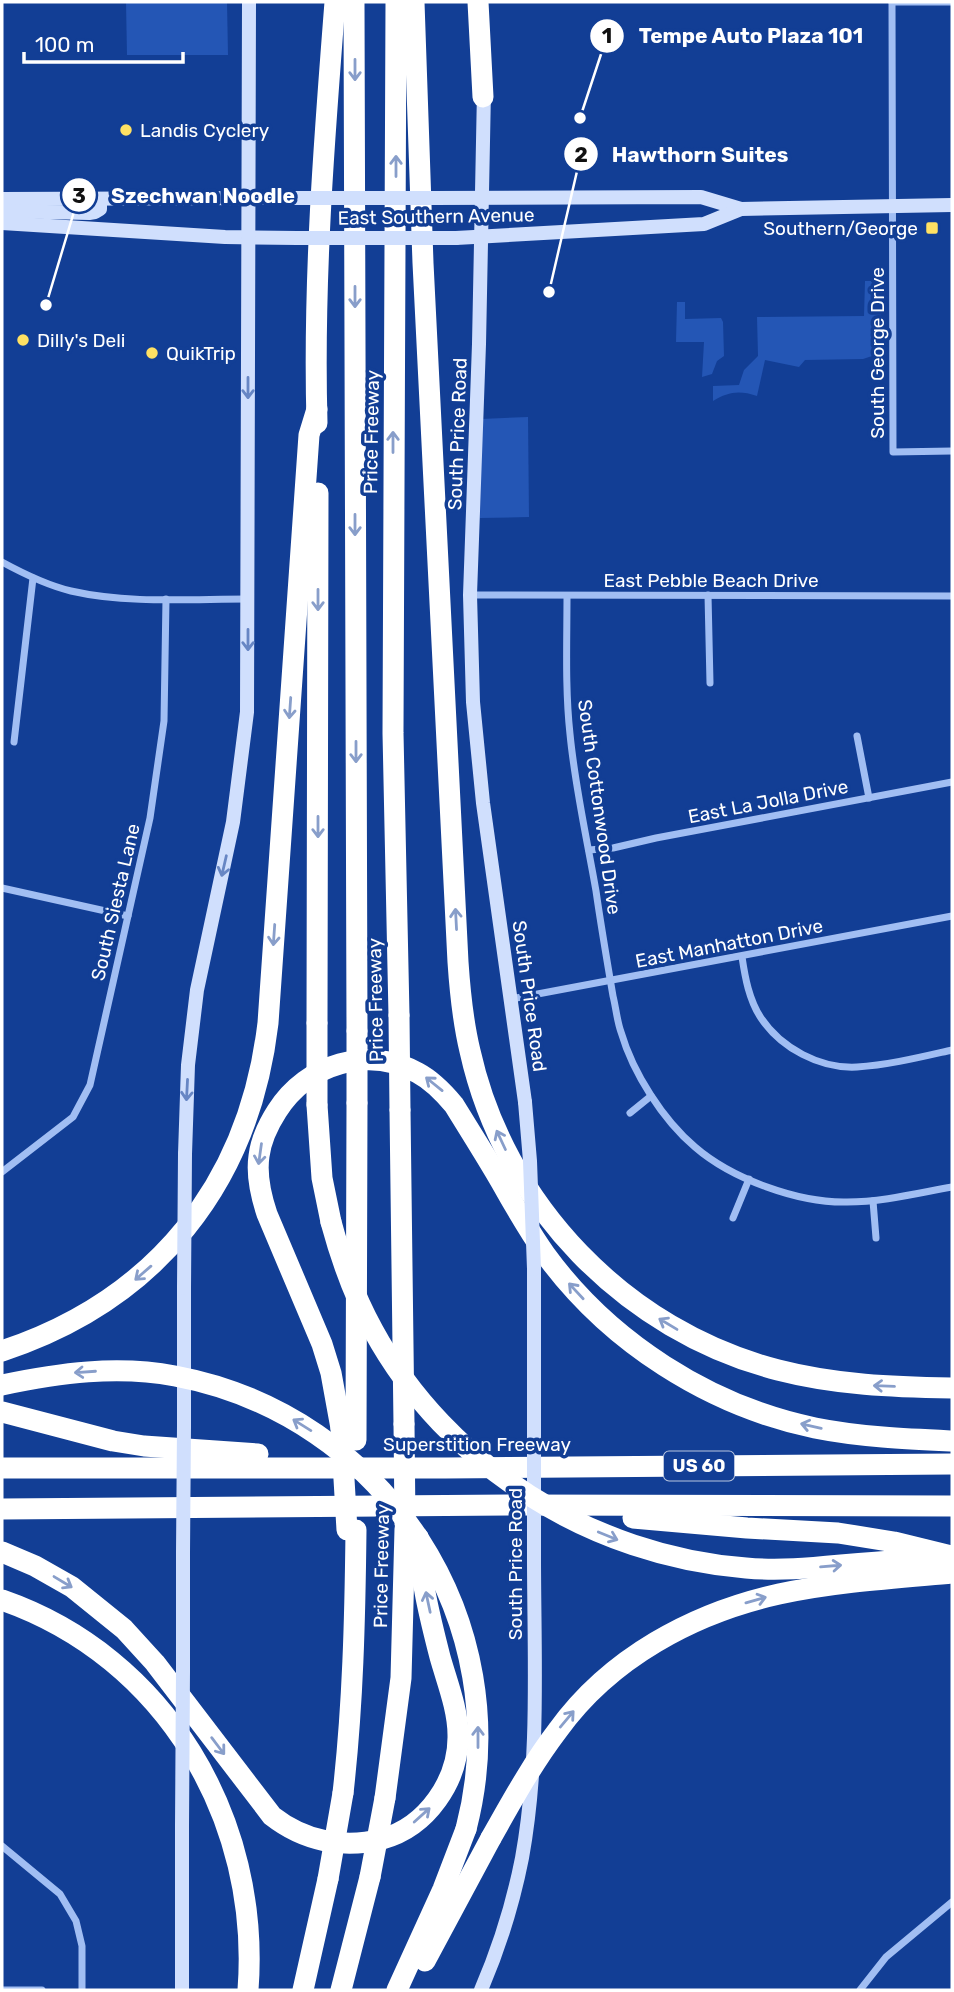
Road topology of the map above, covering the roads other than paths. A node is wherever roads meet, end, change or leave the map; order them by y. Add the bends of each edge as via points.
1 (248, 2) edge
2 (335, 2) edge
3 (354, 2) edge
4 (396, 2) edge
5 (414, 2) edge
6 (478, 2) edge
7 (488, 2) edge
8 (892, 2) edge
9 (952, 2) edge
10 (483, 97) junction
11 (247, 198) junction
12 (482, 198) junction
13 (100, 199) junction
14 (2, 200) edge
15 (892, 205) junction
16 (952, 205) edge
17 (741, 209) junction
18 (2, 211) edge
19 (2, 223) edge
20 (248, 237) junction
21 (482, 237) junction
22 (317, 409) junction
23 (952, 451) edge
24 (2, 562) edge
25 (33, 578) junction
26 (470, 595) junction
27 (708, 595) junction
28 (567, 596) junction
29 (952, 596) edge
30 (166, 599) junction
31 (248, 599) junction
32 (710, 683) dead end
33 (857, 736) dead end
34 (14, 741) dead end
35 (952, 782) edge
36 (869, 798) junction
37 (589, 850) junction
38 (2, 888) edge
39 (128, 916) junction
40 (952, 916) edge
41 (741, 957) junction
42 (611, 981) junction
43 (511, 999) junction
44 (952, 1051) edge
45 (651, 1096) junction
46 (630, 1112) dead end
47 (2, 1172) edge
48 (749, 1180) junction
49 (952, 1187) edge
50 (873, 1201) junction
51 (733, 1218) dead end
52 (876, 1238) dead end
53 (2, 1351) edge
54 (2, 1385) edge
55 (952, 1388) edge
56 (2, 1412) edge
57 (348, 1434) junction
58 (952, 1441) edge
59 (952, 1464) edge
60 (2, 1468) edge
61 (445, 1468) junction
62 (509, 1505) junction
63 (952, 1506) edge
64 (2, 1508) edge
65 (411, 1528) junction
66 (2, 1552) edge
67 (952, 1557) edge
68 (952, 1573) edge
69 (2, 1600) edge
70 (2, 1846) edge
71 (952, 1902) edge
72 (2, 1990) edge
73 (42, 1990) edge
74 (82, 1990) edge
75 (182, 1990) edge
76 (247, 1990) edge
77 (303, 1990) edge
78 (341, 1990) edge
79 (397, 1990) edge
80 (409, 1990) edge
81 (481, 1990) edge
82 (862, 1990) edge

1 - 11 main road
2 - 22 highway via 322,181
3 -> 57 highway, Price Freeway, bridge via 357,1103
65 -> 4 highway, Price Freeway, bridge via 393,733
55 -> 5 highway via 824,1381 740,1359 668,1324 609,1283 538,1206 489,1112 470,1052 458,962
6 - 10 highway
7 - 10 main road, South Price Road
8 - 9 street
8 - 15 street, South George Drive
10 - 12 main road, South Price Road
11 - 12 main road, East Southern Avenue, bridge
11 - 13 main road, East Southern Avenue
11 - 20 main road
12 - 17 main road, East Southern Avenue via 701,197
12 - 21 main road, South Price Road
13 - 14 main road, East Southern Avenue
13 - 18 main road via 100,209 89,213
15 - 16 main road, East Southern Avenue
15 - 17 main road, East Southern Avenue
15 - 23 street, South George Drive via 893,452
17 - 21 main road, East Southern Avenue via 704,224
19 - 20 main road, East Southern Avenue
20 - 21 main road, East Southern Avenue, bridge
20 -> 31 main road
21 - 26 main road, South Price Road
22 -> 53 highway via 309,435 268,1023 250,1113 209,1197 161,1256 89,1313
22 -> 67 highway, bridge via 317,1105 322,1178 331,1222 362,1310 420,1401 454,1436 524,1493 576,1523 636,1547 746,1568
24 - 25 street
25 - 30 street via 72,591
25 - 34 street
26 - 28 street, East Pebble Beach Drive
26 - 43 main road, South Price Road via 478,765
27 - 28 street, East Pebble Beach Drive
27 - 29 street, East Pebble Beach Drive
27 - 32 street
28 - 37 street, South Cottonwood Drive via 570,734
30 - 31 street
30 - 39 street, South Siesta Lane via 164,721 150,817
31 -> 75 main road, bridge via 245,736 233,822 197,990 188,1065
33 - 36 street
35 - 36 street, East La Jolla Drive
36 - 37 street, East La Jolla Drive
37 - 42 street, South Cottonwood Drive
38 - 39 street
39 - 47 street, South Siesta Lane via 90,1085 74,1118
40 - 41 street, East Manhatton Drive
41 - 42 street, East Manhatton Drive
41 - 44 street via 761,1017 781,1040 803,1054 827,1064 856,1067
42 - 43 street, East Manhatton Drive
42 - 45 street, South Cottonwood Drive via 621,1033
43 - 81 main road, South Price Road, bridge via 526,1102 534,1269 534,1754 514,1893
45 - 46 street
45 - 48 street, South Cottonwood Drive via 694,1147
48 - 50 street, South Cottonwood Drive via 809,1199
48 - 51 street
49 - 50 street, South Cottonwood Drive
50 - 52 street
79 -> 54 highway, bridge via 466,1829 479,1742 467,1644 451,1598 426,1549 396,1509 328,1442 289,1417 229,1390 175,1376 124,1371 57,1375
56 - 61 highway via 144,1446
58 -> 57 highway via 847,1433 800,1424 734,1403 674,1372 615,1329 569,1285 444,1093 410,1069 363,1060 326,1069 295,1087 273,1116 258,1157 261,1195 322,1344
57 - 77 highway, Price Freeway, bridge via 350,1725 328,1879
59 - 61 highway, Superstition Freeway / US 60
60 - 61 highway, Superstition Freeway / US 60
62 - 63 highway, US 60
62 - 64 highway, US 60
62 - 67 highway via 838,1533
66 -> 65 highway via 72,1587 130,1635 272,1816 319,1840 354,1844 390,1837 424,1814 445,1788 457,1753 458,1724
65 - 78 highway, Price Freeway, bridge via 401,1678 385,1798
80 -> 68 highway, bridge via 527,1774 558,1729 610,1675 665,1636 725,1609 777,1594
69 - 76 highway via 51,1622 112,1662 168,1718 197,1760 219,1808 241,1876 249,1941
70 - 74 street via 60,1894 76,1921 82,1946
71 - 82 street via 886,1957
72 - 73 street

